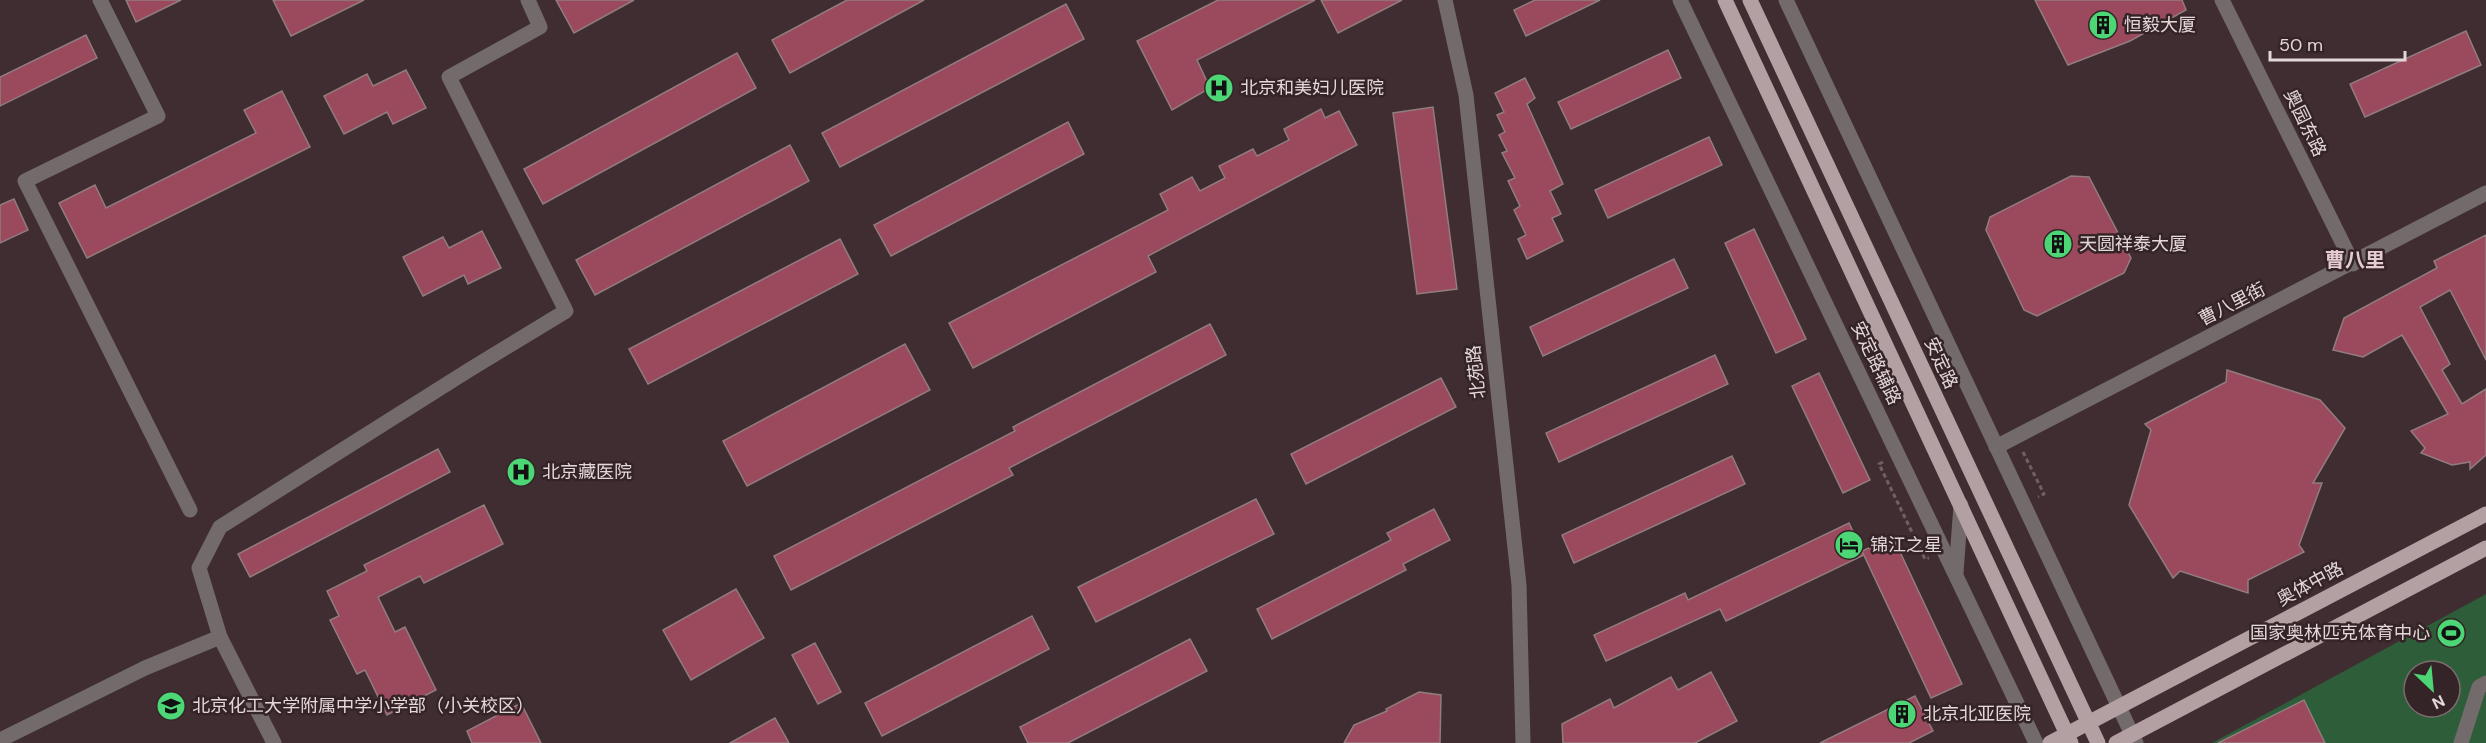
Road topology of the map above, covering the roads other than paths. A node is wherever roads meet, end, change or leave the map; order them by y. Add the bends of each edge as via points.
1 (100, 0) edge
2 (528, 0) edge
3 (1445, 0) edge
4 (1680, 0) edge
5 (1725, 0) edge
6 (1750, 0) edge
7 (1786, 0) edge
8 (2222, 0) edge
9 (2486, 193) edge
10 (2353, 264) junction
11 (1996, 447) junction
12 (1960, 505) junction
13 (190, 510) dead end
14 (2486, 514) edge
15 (2486, 548) edge
16 (1956, 576) junction
17 (220, 637) junction
18 (2486, 683) edge
19 (2118, 707) junction
20 (2088, 723) junction
21 (2069, 739) edge
22 (2134, 739) edge
23 (0, 740) edge
24 (274, 743) edge
25 (1523, 743) edge
26 (2036, 743) edge
27 (2050, 743) edge
28 (2098, 743) edge
29 (2116, 743) edge
30 (2461, 743) edge

1 - 13 street via 158,116 25,181
2 - 17 street via 540,27 449,77 566,311 220,527 199,568
3 - 25 street, 北苑路 via 1466,95 1519,585
4 - 16 street, 安定路辅路
5 - 12 main road
6 - 20 main road, 安定路
7 - 11 street
8 - 10 street, 奥园东路
9 - 10 street, 曹八里街
10 - 11 street, 曹八里街
11 - 19 street
12 - 16 street
12 - 21 main road
14 - 19 main road, 奥体中路
15 - 22 main road
16 - 26 street, 安定路辅路
17 - 23 street via 145,668
17 - 24 street
18 - 30 street via 2479,687
19 - 20 main road, 奥体中路
19 - 22 street
20 - 21 main road, 奥体中路
20 - 28 main road, 安定路
21 - 27 main road, 奥体中路
22 - 29 main road

